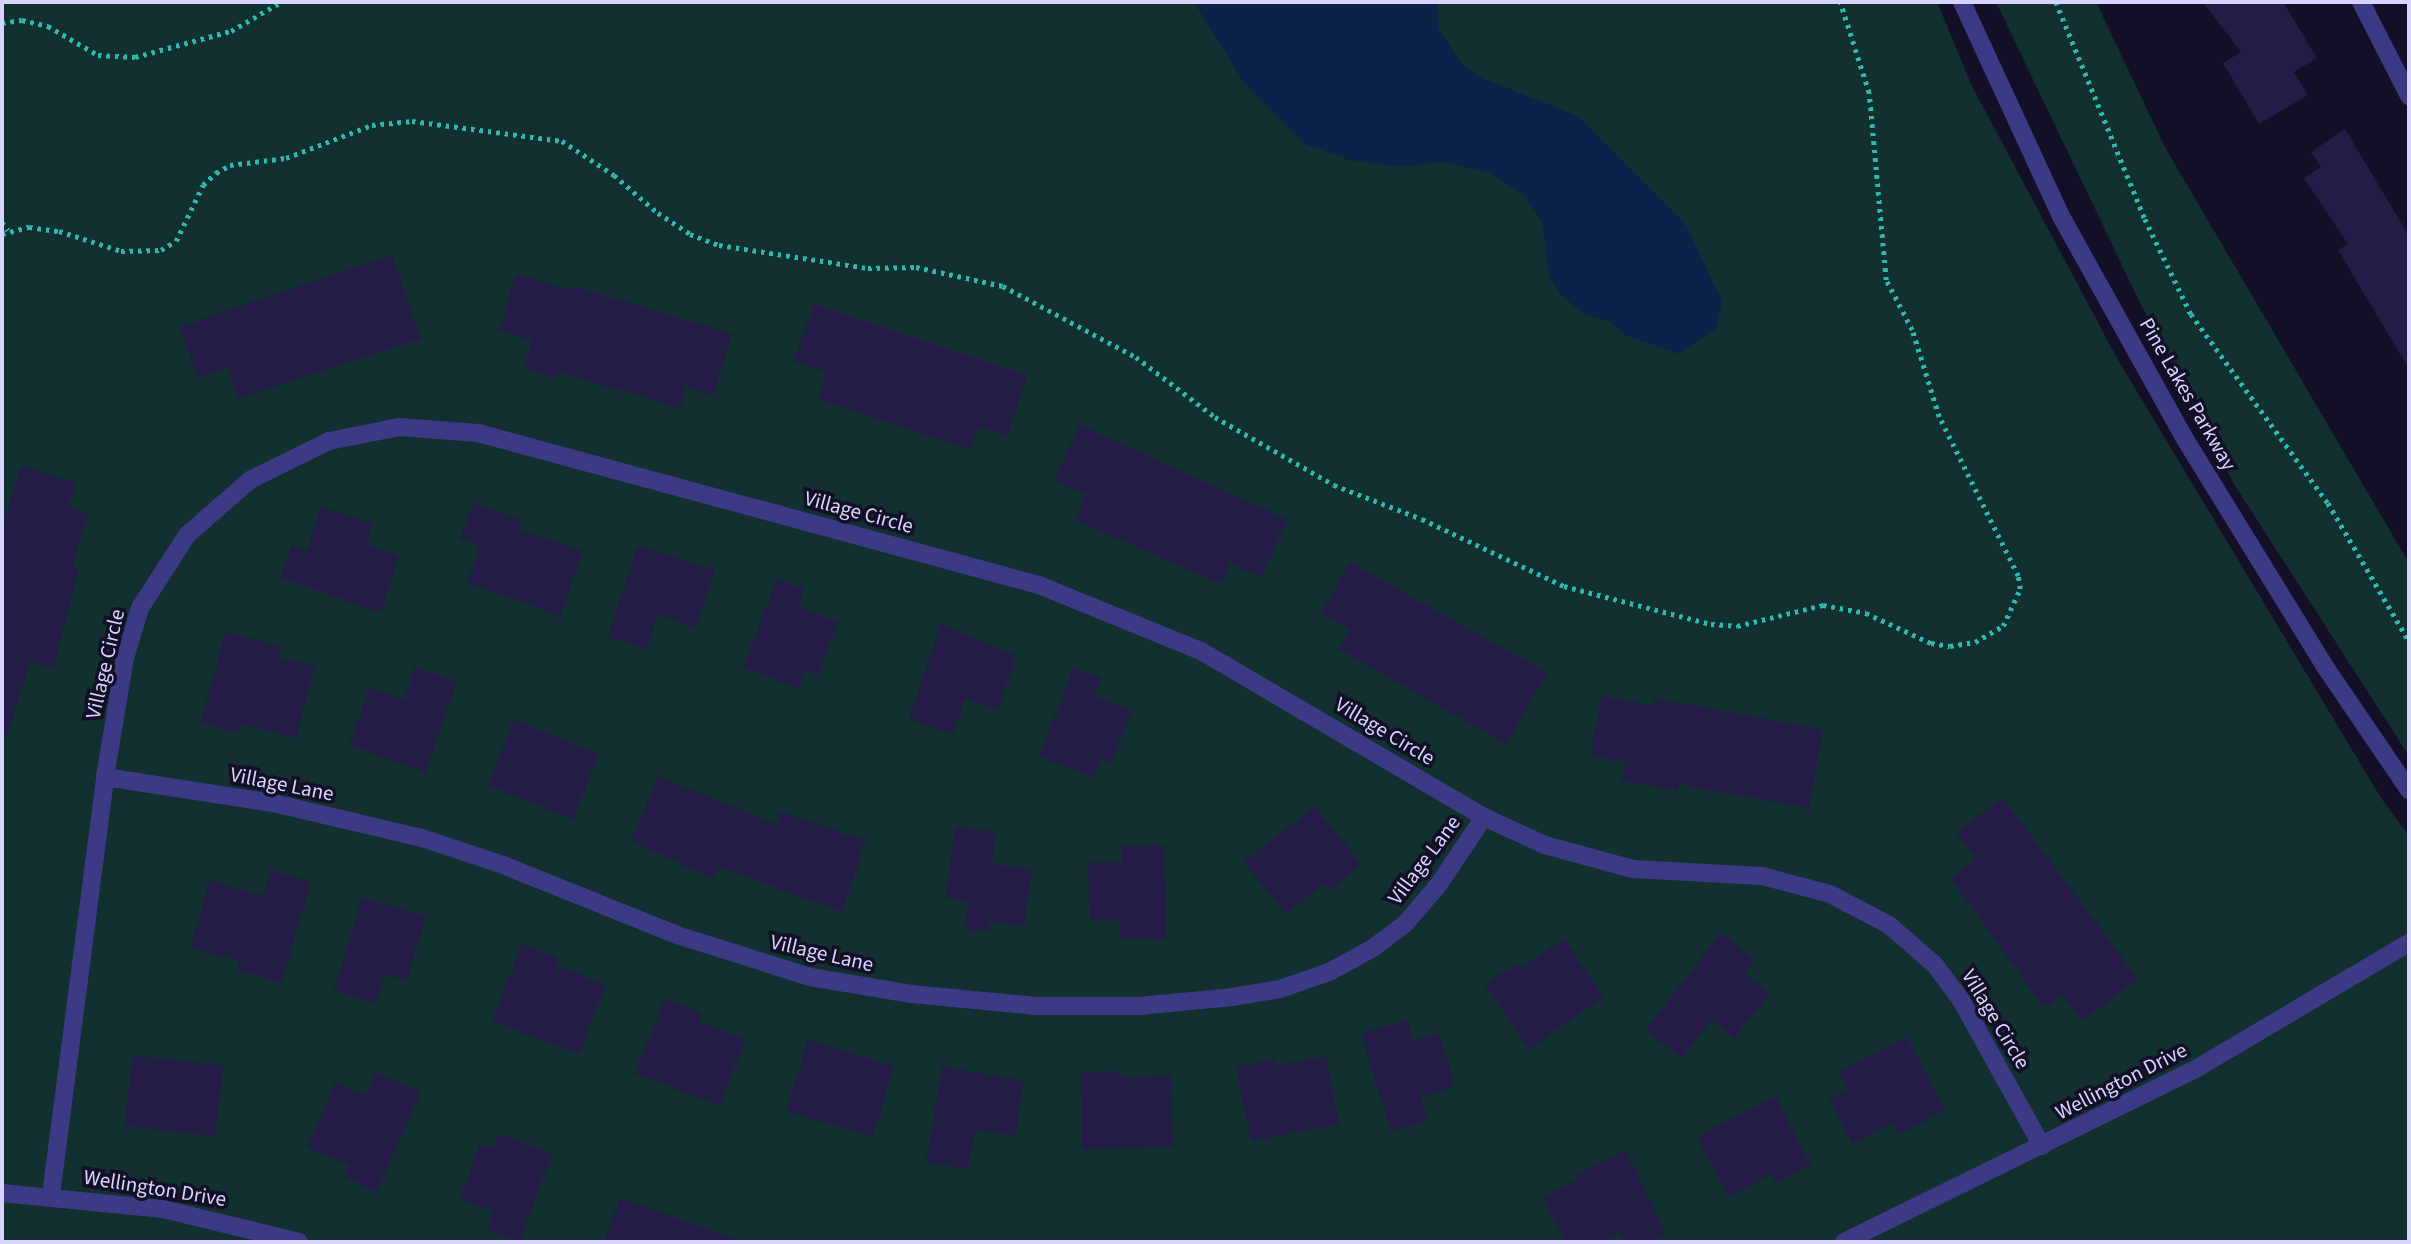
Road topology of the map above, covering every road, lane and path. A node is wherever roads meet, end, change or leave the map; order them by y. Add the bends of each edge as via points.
1 (281, 2) edge
2 (1840, 2) edge
3 (1962, 2) edge
4 (2056, 2) edge
5 (2361, 2) edge
6 (2, 23) edge
7 (2409, 96) edge
8 (2, 222) edge
9 (8, 230) junction
10 (2, 234) edge
11 (2409, 641) edge
12 (105, 777) junction
13 (2409, 790) edge
14 (1483, 817) junction
15 (2409, 943) edge
16 (2042, 1146) junction
17 (2, 1193) edge
18 (51, 1195) junction
19 (299, 1242) edge
20 (1843, 1242) edge

1 - 6 path via 231,31 135,57 98,55 48,26 22,20
2 - 9 path via 1869,93 1886,280 1912,330 1939,417 2018,576 2020,589 2003,626 1975,642 1931,643 1866,613 1823,605 1737,626 1711,624 1564,586 1334,485 1215,417 1136,358 1003,286 916,267 868,268 719,245 690,234 657,213 614,175 562,141 411,121 372,125 286,158 230,165 216,173 203,185 176,241 162,250 121,251 59,231
3 - 13 street, Pine Lakes Parkway via 2062,218 2185,439 2326,668
4 - 11 path via 2145,219 2191,314 2328,503
5 - 7 street
8 - 9 path
9 - 10 path
12 - 14 street, Village Lane via 273,803 422,838 503,864 677,935 810,977 901,993 1036,1006 1139,1006 1232,997 1280,989 1329,972 1405,924 1439,884
12 - 14 street, Village Circle via 130,635 153,582 187,535 226,497 302,452 354,434 422,427 478,433 1074,597 1146,626 1254,680
12 - 18 street, Village Circle
14 - 16 street, Village Circle via 1545,845 1602,863 1788,881 1872,914 1907,938 1948,981
15 - 16 street, Wellington Drive via 2199,1067
16 - 20 street, Wellington Drive
17 - 18 street, Wellington Drive
18 - 19 street, Wellington Drive via 209,1218

